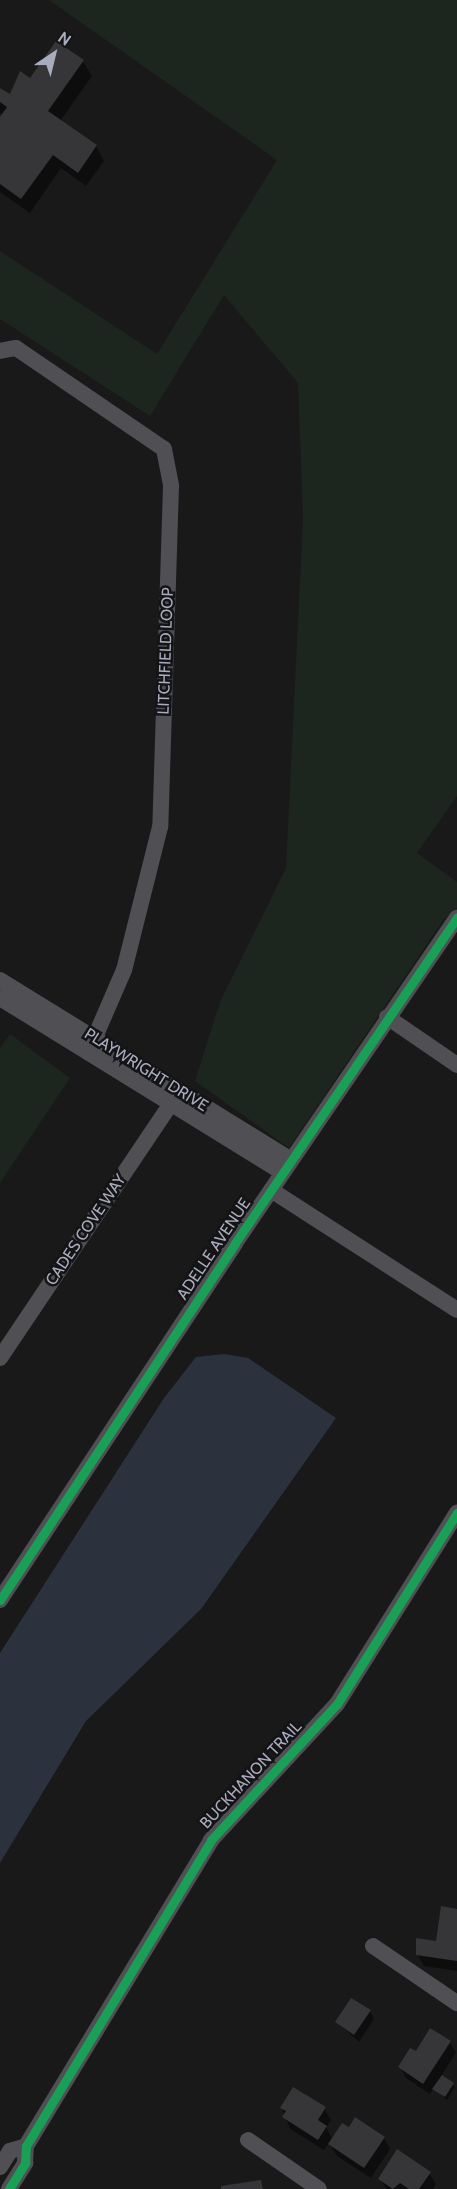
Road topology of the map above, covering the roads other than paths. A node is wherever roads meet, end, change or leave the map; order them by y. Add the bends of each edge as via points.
1 (0, 351) edge
2 (457, 918) edge
3 (0, 980) edge
4 (0, 998) edge
5 (387, 1017) junction
6 (93, 1046) junction
7 (457, 1065) edge
8 (172, 1102) junction
9 (287, 1166) junction
10 (271, 1190) junction
11 (457, 1310) edge
12 (0, 1358) edge
13 (457, 1513) edge
14 (0, 1600) edge
15 (373, 1946) dead end
16 (457, 2002) edge
17 (248, 2140) dead end
18 (26, 2146) junction
19 (0, 2167) edge
20 (9, 2189) edge
21 (319, 2189) edge

1 - 6 street, LITCHFIELD LOOP via 16,348 164,449 171,486 160,827 124,970
2 - 5 street, ADELLE AVENUE
3 - 6 street, PLAYWRIGHT DRIVE
4 - 6 street, PLAYWRIGHT DRIVE
5 - 7 street
5 - 9 street, ADELLE AVENUE
6 - 8 street, PLAYWRIGHT DRIVE
6 - 9 street, PLAYWRIGHT DRIVE
8 - 9 street, PLAYWRIGHT DRIVE
8 - 12 street, CADES COVE WAY
9 - 10 street, ADELLE AVENUE
10 - 11 street
10 - 14 street, ADELLE AVENUE
13 - 18 street, BUCKHANON TRAIL via 337,1704 211,1840
15 - 16 street
17 - 21 street
18 - 19 street, BUCKHANON TRAIL via 10,2151
18 - 20 street, BUCKHANON TRAIL via 25,2163

